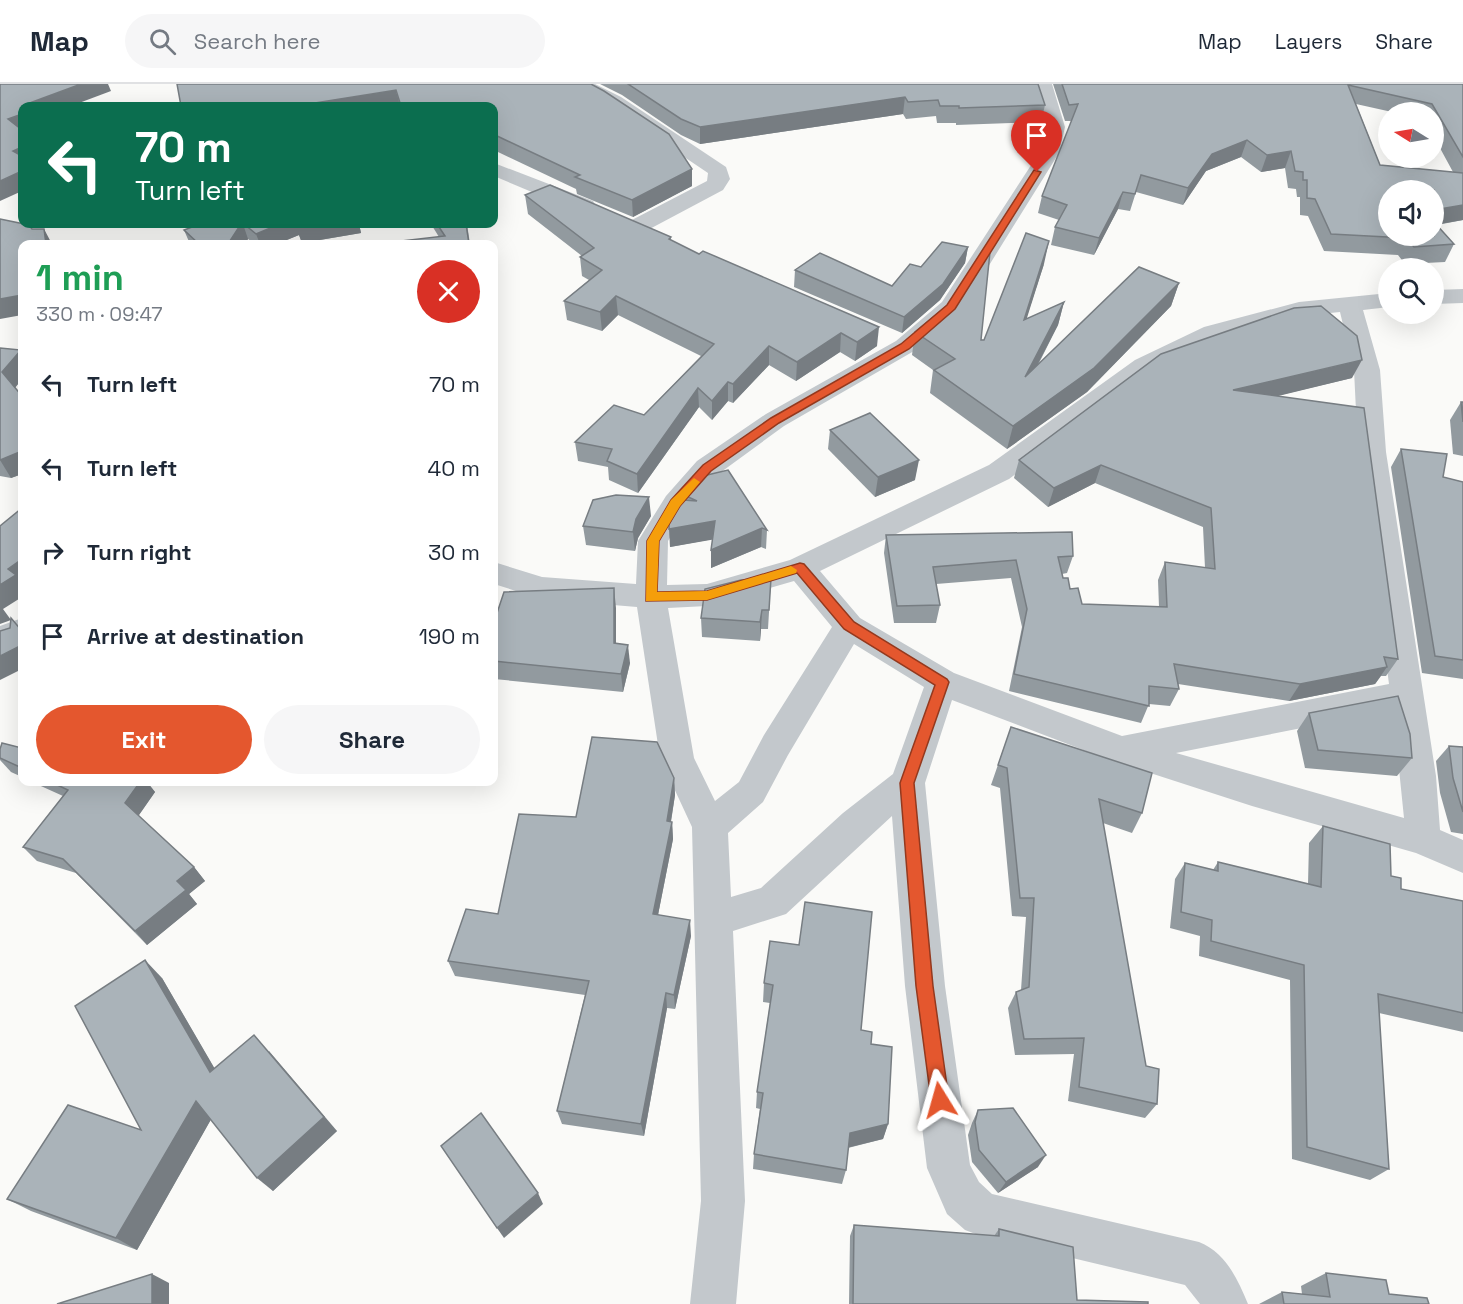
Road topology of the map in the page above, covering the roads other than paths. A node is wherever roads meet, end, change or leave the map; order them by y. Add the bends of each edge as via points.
1 (580, 84) edge
2 (1041, 84) edge
3 (498, 171) edge
4 (618, 220) junction
5 (664, 241) edge
6 (1463, 296) edge
7 (1444, 297) edge
8 (1378, 301) edge
9 (1349, 302) junction
10 (874, 333) edge
11 (905, 346) junction
12 (800, 567) junction
13 (498, 574) edge
14 (651, 597) junction
15 (849, 626) junction
16 (18, 632) edge
17 (0, 640) edge
18 (942, 682) junction
19 (1407, 694) junction
20 (1119, 750) junction
21 (907, 783) junction
22 (710, 827) junction
23 (1423, 839) junction
24 (1463, 857) edge
25 (713, 920) junction
26 (713, 1304) edge
27 (1225, 1304) edge

1 - 4 street via 614,101 719,171 715,185
2 - 11 street via 1055,127 1049,153 951,307
3 - 4 street
4 - 5 street
6 - 7 street
8 - 9 street
9 - 12 street via 1299,309 1213,332 1144,364 999,472
9 - 19 street via 1367,369 1372,452
10 - 11 street
11 - 14 street via 775,420 707,468 676,503 653,541
12 - 14 street via 707,595
12 - 15 street
13 - 14 street via 541,588
14 - 22 street via 677,758
15 - 18 street
15 - 22 street via 751,792
16 - 17 street
18 - 20 street
18 - 21 street
19 - 20 street
19 - 23 street
20 - 23 street
21 - 25 street via 856,824 773,902
21 - 27 street via 928,1009 949,1168 963,1198 981,1214 1199,1265
22 - 25 street
23 - 24 street
25 - 26 street via 723,1201

